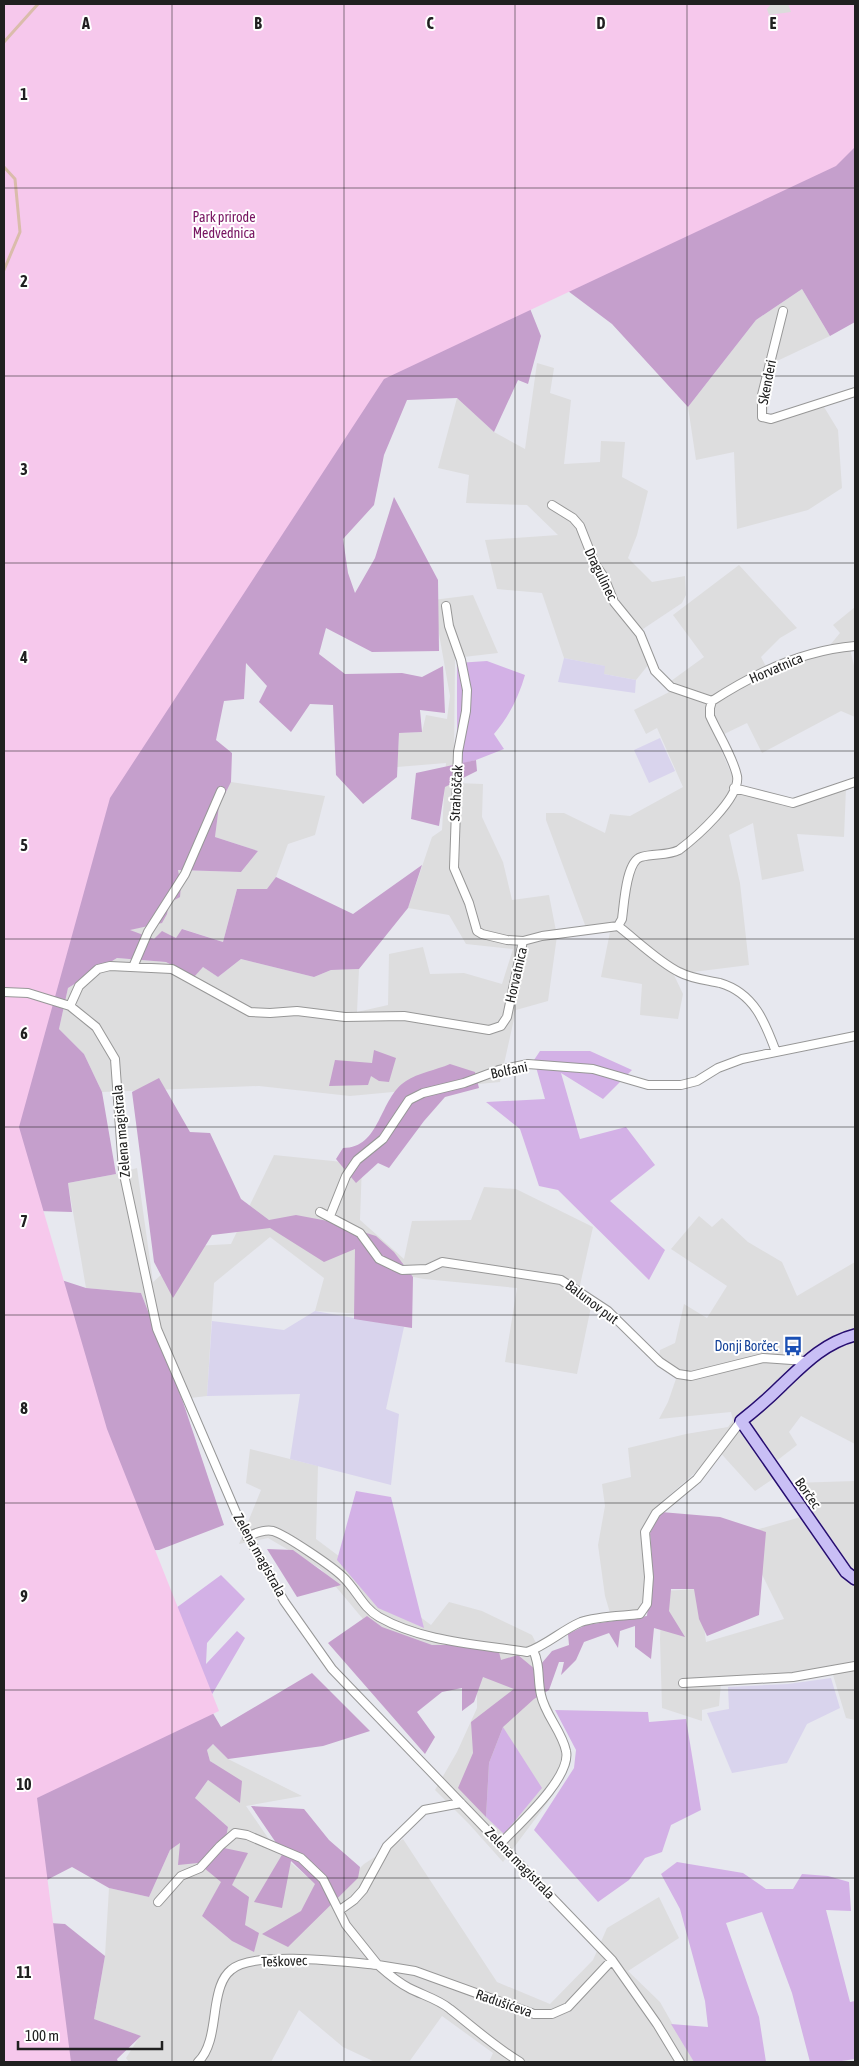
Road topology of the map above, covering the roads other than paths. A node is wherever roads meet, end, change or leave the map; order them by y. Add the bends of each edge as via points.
1 (783, 311) dead end
2 (855, 392) edge
3 (552, 505) dead end
4 (446, 606) dead end
5 (855, 646) edge
6 (712, 701) junction
7 (855, 782) edge
8 (734, 788) junction
9 (221, 791) dead end
10 (618, 926) junction
11 (523, 941) junction
12 (133, 967) junction
13 (4, 992) edge
14 (70, 1006) junction
15 (855, 1036) edge
16 (776, 1052) junction
17 (320, 1212) dead end
18 (330, 1216) junction
19 (855, 1335) edge
20 (806, 1361) junction
21 (740, 1421) junction
22 (248, 1537) junction
23 (855, 1579) edge
24 (533, 1650) junction
25 (855, 1666) edge
26 (683, 1683) dead end
27 (462, 1802) junction
28 (501, 1843) junction
29 (158, 1902) dead end
30 (340, 1910) junction
31 (612, 1960) junction
32 (378, 1965) junction
33 (198, 2062) edge
34 (520, 2062) edge
35 (680, 2062) edge

1 - 2 street, Skenderi via 762,395 762,417 771,419
3 - 6 street, Dragulinec via 574,518 580,526 614,602 640,634 660,677 671,687
4 - 11 street, Strahoščak via 467,690 458,752 454,868 477,931
5 - 6 street, Horvatnica via 823,650 764,671
6 - 8 street via 710,716 737,775
7 - 8 street via 793,802
8 - 10 street via 719,812 679,850 635,861 629,872 622,919
9 - 12 street via 185,874 148,932
10 - 11 street, Horvatnica
10 - 16 street via 677,972 724,984 743,995 754,1004
11 - 12 street, Horvatnica via 507,1017 500,1026 489,1030 404,1016 345,1017 296,1010 250,1012 172,969
12 - 14 street, Horvatnica via 98,969 78,986
13 - 14 street, Zelena magistrala via 28,993
14 - 22 street, Zelena magistrala via 96,1027 115,1058 123,1170 158,1328
15 - 16 street, Bolfani
16 - 18 street, Bolfani via 730,1062 697,1081 681,1085 648,1085 593,1069 528,1064 423,1093 408,1100 383,1139 358,1160 346,1176
17 - 18 street, Balunov put
18 - 20 street, Balunov put via 360,1233 379,1259 402,1270 427,1269 442,1262 562,1280 608,1311 660,1362 678,1374 691,1376 763,1358
19 - 20 street
20 - 21 street
21 - 23 street, Borčec via 846,1572
21 - 24 street via 697,1479 656,1513 645,1532 649,1577 647,1604 640,1614 584,1621 563,1630
22 - 24 street via 258,1532 273,1531 343,1577 378,1616 418,1634 527,1652
22 - 27 street, Zelena magistrala via 284,1601 332,1669
24 - 28 street via 538,1662 541,1696 562,1737 567,1761 546,1794
25 - 26 street via 792,1677
27 - 28 street, Zelena magistrala
27 - 30 street via 424,1810 387,1846 363,1890
28 - 31 street, Zelena magistrala
29 - 30 street via 181,1876 200,1868 235,1833 302,1858 323,1880
30 - 32 street via 346,1925
31 - 32 street, Radušićeva via 568,2007 552,2014 534,2014 415,1971
31 - 35 street, Zelena magistrala via 658,2024
32 - 33 street, Teškovec via 272,1958 234,1968 218,1992 207,2049
32 - 34 street via 409,1988 449,2008

